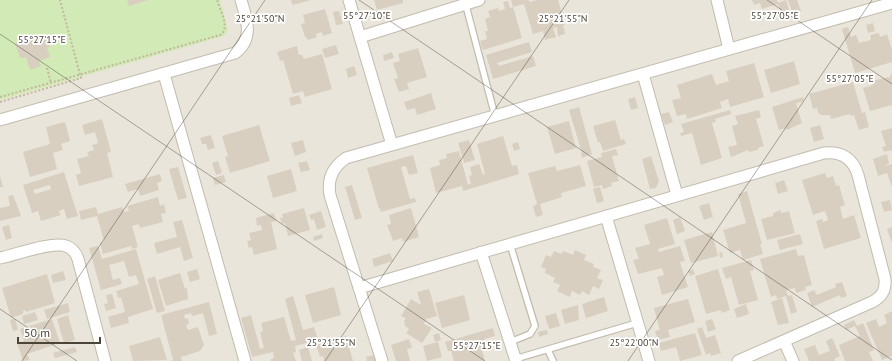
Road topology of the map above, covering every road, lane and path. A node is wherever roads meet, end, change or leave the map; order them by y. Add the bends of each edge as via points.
1 (60, 0) edge
2 (217, 0) edge
3 (241, 0) edge
4 (349, 0) edge
5 (479, 0) edge
6 (717, 0) edge
7 (465, 2) edge
8 (892, 3) edge
9 (360, 37) junction
10 (728, 49) junction
11 (47, 68) dead end
12 (80, 74) junction
13 (164, 74) junction
14 (643, 74) junction
15 (51, 83) junction
16 (0, 97) edge
17 (0, 102) edge
18 (495, 116) junction
19 (0, 120) edge
20 (392, 145) junction
21 (677, 195) junction
22 (606, 216) junction
23 (510, 244) junction
24 (481, 252) junction
25 (0, 258) edge
26 (359, 288) junction
27 (638, 324) junction
28 (784, 341) junction
29 (510, 342) junction
30 (548, 350) junction
31 (516, 360) edge
32 (104, 361) edge
33 (245, 361) edge
34 (382, 361) edge
35 (553, 361) edge
36 (649, 361) edge
37 (738, 361) edge
38 (793, 361) edge

1 - 12 path
2 - 12 path via 225,28 222,34
3 - 13 street via 248,29 246,40 239,50 229,56
4 - 9 street
5 - 7 street
6 - 10 street
7 - 9 street
7 - 18 lane
8 - 10 street
9 - 20 street
10 - 14 street
11 - 15 path
12 - 15 path
12 - 17 path via 81,78
13 - 19 street
13 - 33 street
14 - 18 street
14 - 21 street
15 - 16 path
18 - 20 street
20 - 26 street via 346,158 335,167 329,180 330,195
21 - 22 street
21 - 28 street via 824,153 839,153 852,161 858,175 885,279 884,290 877,300
22 - 23 street
22 - 27 street
23 - 24 street
23 - 29 lane via 534,326 530,334
24 - 26 street
24 - 29 street
25 - 32 street via 56,244 72,249 78,259
26 - 34 street
27 - 30 lane
27 - 36 street
28 - 37 street
28 - 38 street
29 - 31 street
30 - 31 lane
30 - 35 lane

